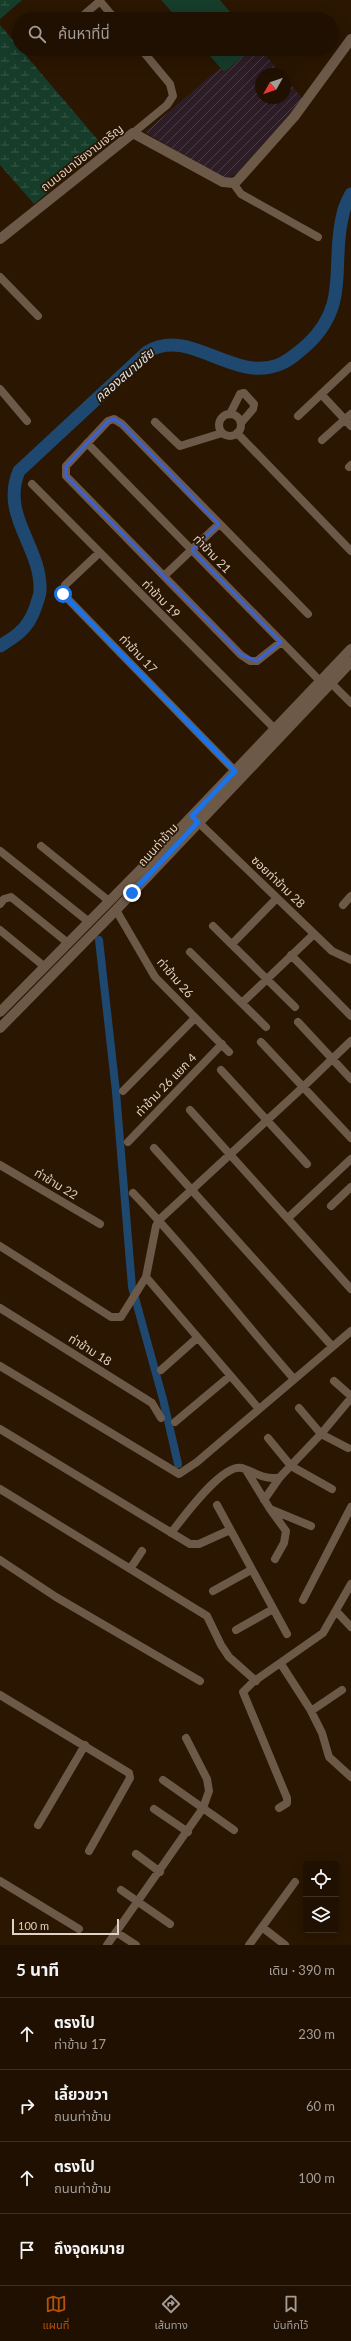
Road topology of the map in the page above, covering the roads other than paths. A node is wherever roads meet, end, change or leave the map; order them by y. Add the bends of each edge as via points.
1 (100, 0) edge
2 (87, 12) edge
3 (109, 12) edge
4 (351, 39) edge
5 (339, 55) edge
6 (147, 56) edge
7 (339, 56) edge
8 (133, 133) junction
9 (233, 183) junction
10 (318, 237) dead end
11 (0, 239) edge
12 (0, 277) edge
13 (38, 316) dead end
14 (351, 366) edge
15 (0, 389) edge
16 (321, 394) junction
17 (230, 414) junction
18 (298, 416) dead end
19 (349, 420) edge
20 (27, 421) dead end
21 (155, 422) dead end
22 (240, 423) junction
23 (222, 433) junction
24 (237, 433) junction
25 (322, 440) dead end
26 (87, 443) junction
27 (32, 484) dead end
28 (219, 524) junction
29 (192, 550) junction
30 (351, 551) edge
31 (99, 553) junction
32 (165, 575) junction
33 (308, 614) dead end
34 (281, 642) junction
35 (351, 649) edge
36 (351, 662) edge
37 (326, 682) junction
38 (351, 703) edge
39 (275, 729) junction
40 (235, 771) junction
41 (195, 819) junction
42 (41, 846) dead end
43 (0, 851) edge
44 (351, 896) edge
45 (278, 898) junction
46 (109, 901) junction
47 (0, 904) edge
48 (343, 905) dead end
49 (116, 910) junction
50 (89, 922) junction
51 (213, 926) dead end
52 (0, 930) edge
53 (314, 934) junction
54 (68, 943) junction
55 (232, 944) junction
56 (190, 952) dead end
57 (291, 956) junction
58 (351, 960) edge
59 (45, 967) junction
60 (267, 979) junction
61 (242, 1003) junction
62 (295, 1007) dead end
63 (0, 1012) edge
64 (351, 1016) edge
65 (195, 1018) junction
66 (298, 1022) dead end
67 (266, 1027) dead end
68 (0, 1028) edge
69 (351, 1040) edge
70 (261, 1042) dead end
71 (222, 1044) junction
72 (229, 1052) dead end
73 (332, 1059) junction
74 (221, 1070) dead end
75 (351, 1079) edge
76 (302, 1088) junction
77 (122, 1091) dead end
78 (190, 1110) dead end
79 (266, 1120) junction
80 (351, 1138) edge
81 (128, 1142) dead end
82 (154, 1148) dead end
83 (230, 1154) junction
84 (351, 1160) edge
85 (307, 1164) dead end
86 (0, 1165) edge
87 (351, 1187) edge
88 (191, 1189) junction
89 (133, 1193) dead end
90 (331, 1206) dead end
91 (288, 1218) junction
92 (159, 1220) junction
93 (100, 1224) dead end
94 (0, 1246) edge
95 (146, 1277) junction
96 (351, 1289) edge
97 (0, 1308) edge
98 (351, 1331) edge
99 (197, 1338) junction
100 (332, 1346) junction
101 (0, 1366) edge
102 (161, 1370) dead end
103 (230, 1376) junction
104 (294, 1380) junction
105 (334, 1381) dead end
106 (351, 1398) edge
107 (299, 1408) dead end
108 (259, 1409) junction
109 (161, 1418) dead end
110 (174, 1422) dead end
111 (0, 1428) edge
112 (322, 1434) junction
113 (268, 1438) dead end
114 (348, 1448) dead end
115 (291, 1466) junction
116 (246, 1470) junction
117 (280, 1478) junction
118 (332, 1488) dead end
119 (0, 1489) edge
120 (264, 1500) junction
121 (217, 1505) dead end
122 (351, 1507) edge
123 (270, 1509) junction
124 (311, 1526) dead end
125 (230, 1530) junction
126 (171, 1533) junction
127 (142, 1551) dead end
128 (275, 1559) dead end
129 (0, 1560) edge
130 (130, 1569) junction
131 (251, 1570) junction
132 (351, 1584) edge
133 (213, 1591) dead end
134 (303, 1600) dead end
135 (273, 1609) junction
136 (336, 1612) junction
137 (351, 1626) edge
138 (236, 1630) dead end
139 (287, 1634) dead end
140 (281, 1664) junction
141 (200, 1681) dead end
142 (256, 1681) junction
143 (342, 1690) dead end
144 (0, 1695) edge
145 (312, 1711) junction
146 (186, 1738) dead end
147 (85, 1745) junction
148 (351, 1777) edge
149 (163, 1780) dead end
150 (203, 1808) junction
151 (279, 1808) dead end
152 (154, 1809) dead end
153 (38, 1825) dead end
154 (234, 1830) dead end
155 (188, 1832) junction
156 (89, 1851) dead end
157 (136, 1854) dead end
158 (160, 1872) junction
159 (0, 1881) edge
160 (296, 1882) dead end
161 (121, 1890) dead end
162 (138, 1902) junction
163 (170, 1924) dead end
164 (262, 1927) junction
165 (79, 1929) dead end
166 (116, 1932) junction
167 (107, 1945) edge
168 (136, 1945) edge
169 (249, 1945) edge
170 (285, 1945) edge

1 - 2 street
1 - 3 street
4 - 5 street
6 - 8 street via 170,84 173,96 167,105
7 - 9 street via 285,129 248,171
8 - 9 street, ถนนอนามัยงามเจริญ via 209,175
8 - 11 street, ถนนอนามัยงามเจริญ
9 - 10 street via 241,194
12 - 13 street
14 - 16 street
15 - 20 street
16 - 18 street
16 - 19 street
17 - 22 street via 238,418
17 - 22 street via 240,394 244,393 254,404 253,409
17 - 23 street via 223,416 219,422
19 - 25 street
21 - 23 street via 180,446
22 - 24 street
23 - 24 street via 228,436
24 - 30 street
26 - 28 street via 108,421 118,421
26 - 29 street, ท่าข้าม 21
26 - 32 street via 66,466 66,476
27 - 31 street, ท่าข้าม 19
28 - 29 street
28 - 33 street
29 - 32 street
29 - 34 street, ท่าข้าม 21
31 - 39 street, ท่าข้าม 19
31 - 40 street, ท่าข้าม 17 via 65,585 63,594
32 - 34 street via 241,655 250,661 257,662
34 - 37 street, ท่าข้าม 21
35 - 37 street, ถนนท่าข้าม
36 - 37 street, ถนนท่าข้าม
37 - 38 street, ท่าข้าม 21
37 - 39 street, ถนนท่าข้าม
37 - 41 street, ถนนท่าข้าม
39 - 40 street, ถนนท่าข้าม
40 - 41 street, ถนนท่าข้าม
41 - 45 street, ซอยท่าข้าม 28
41 - 46 street, ถนนท่าข้าม
41 - 49 street, ถนนท่าข้าม
42 - 46 street
43 - 50 street
44 - 48 street
45 - 53 street, ซอยท่าข้าม 28
45 - 55 street
46 - 50 street, ถนนท่าข้าม
47 - 54 street via 4,899 12,898
49 - 65 street, ท่าข้าม 26 via 156,977
49 - 68 street, ถนนท่าข้าม
50 - 54 street, ถนนท่าข้าม
51 - 55 street
52 - 59 street
53 - 57 street
53 - 58 street, ซอยท่าข้าม 28 via 332,951
54 - 59 street, ถนนท่าข้าม
55 - 60 street
56 - 61 street
57 - 60 street
57 - 64 street
59 - 63 street, ถนนท่าข้าม
60 - 61 street
60 - 62 street
61 - 67 street
65 - 71 street, ท่าข้าม 26
65 - 77 street
66 - 73 street
69 - 73 street
70 - 76 street
71 - 72 street, ท่าข้าม 26
71 - 81 street, ท่าข้าม 26 แยก 4
73 - 75 street
73 - 76 street
74 - 79 street
76 - 79 street
76 - 80 street
78 - 83 street
79 - 83 street
79 - 85 street
82 - 88 street
83 - 88 street
83 - 91 street
84 - 91 street
86 - 93 street, ท่าข้าม 22
87 - 90 street
88 - 92 street
88 - 100 street
89 - 92 street
91 - 96 street
92 - 95 street
92 - 104 street
94 - 95 street via 111,1317 123,1316
95 - 99 street
97 - 109 street, ท่าข้าม 18 via 152,1403
98 - 100 street
99 - 102 street
99 - 103 street
100 - 104 street
101 - 108 street via 179,1474 197,1462
103 - 108 street
103 - 110 street
104 - 108 street
105 - 106 street
106 - 112 street
107 - 112 street
111 - 126 street
112 - 114 street
112 - 115 street
113 - 115 street
115 - 117 street
115 - 118 street
116 - 117 street via 266,1478
116 - 120 street
116 - 126 street via 233,1469 209,1488
117 - 120 street
119 - 130 street
120 - 123 street
121 - 125 street
122 - 134 street
123 - 124 street
123 - 128 street via 286,1531 284,1543
125 - 126 street via 195,1545
125 - 131 street
127 - 130 street
129 - 141 street via 63,1601
130 - 142 street via 207,1616 229,1657
131 - 133 street
131 - 135 street
132 - 136 street
135 - 138 street
135 - 139 street
136 - 137 street
136 - 140 street via 323,1633
140 - 142 street
140 - 145 street
142 - 151 street via 243,1692 287,1798 287,1803
143 - 145 street
144 - 147 street
145 - 148 street via 329,1758
146 - 150 street via 207,1779 209,1791
147 - 153 street
147 - 156 street via 127,1771 130,1776
149 - 150 street
150 - 154 street
150 - 155 street
152 - 155 street
155 - 158 street
157 - 158 street
158 - 162 street
159 - 165 street
160 - 164 street
161 - 162 street
162 - 163 street
162 - 166 street
164 - 169 street
164 - 170 street
166 - 167 street
166 - 168 street

